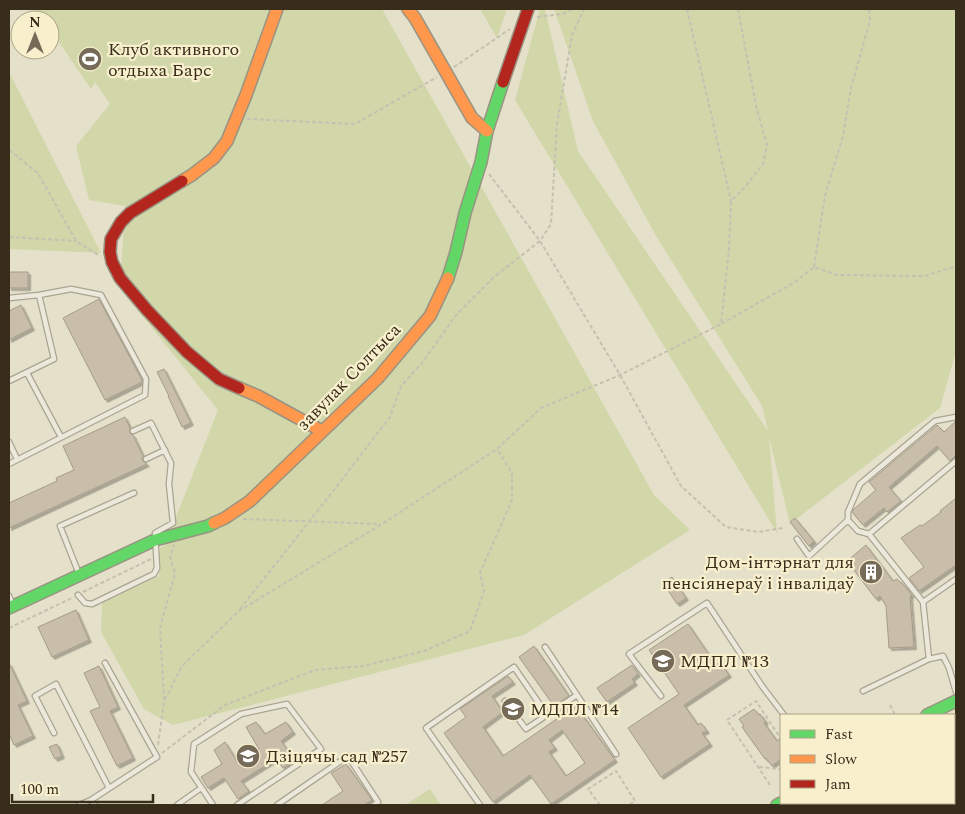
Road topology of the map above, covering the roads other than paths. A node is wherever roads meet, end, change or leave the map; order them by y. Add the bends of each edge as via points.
1 (278, 9) edge
2 (408, 9) edge
3 (527, 14) edge
4 (487, 131) junction
5 (39, 294) junction
6 (9, 298) edge
7 (27, 373) junction
8 (9, 381) edge
9 (956, 416) edge
10 (133, 431) dead end
11 (322, 431) junction
12 (61, 437) junction
13 (9, 442) edge
14 (165, 450) junction
15 (17, 459) junction
16 (146, 460) dead end
17 (956, 461) edge
18 (9, 464) edge
19 (134, 493) dead end
20 (848, 520) junction
21 (869, 534) junction
22 (797, 539) dead end
23 (155, 540) junction
24 (80, 575) junction
25 (956, 579) edge
26 (78, 595) dead end
27 (923, 602) junction
28 (10, 603) edge
29 (545, 647) dead end
30 (929, 659) junction
31 (105, 663) dead end
32 (863, 691) dead end
33 (956, 692) edge
34 (577, 695) junction
35 (661, 696) dead end
36 (505, 701) dead end
37 (956, 701) edge
38 (783, 714) edge
39 (929, 714) edge
40 (547, 715) junction
41 (54, 733) dead end
42 (616, 754) dead end
43 (108, 788) junction
44 (201, 788) junction
45 (91, 800) junction
46 (956, 802) edge
47 (79, 805) edge
48 (95, 805) edge
49 (177, 805) edge
50 (213, 805) edge
51 (237, 805) edge
52 (277, 805) edge
53 (374, 805) edge
54 (480, 805) edge
55 (955, 805) edge

1 - 11 street via 227,141 214,158 192,175 130,213 111,239 110,252 120,278 187,352 219,379
2 - 4 street via 472,118
3 - 4 street, завулак Солтыса
4 - 11 street, завулак Солтыса via 450,272 430,316 378,378
5 - 6 lane
5 - 7 lane via 54,359
5 - 12 lane via 71,289 101,296 146,379 145,394
7 - 8 lane
7 - 12 lane
9 - 20 lane via 934,421 860,484 848,512
10 - 14 lane via 151,423
11 - 23 street, завулак Солтыса via 250,501 226,518
12 - 15 lane
13 - 15 lane
14 - 16 lane
14 - 23 lane via 171,463 169,484 173,523 155,533
15 - 18 lane
17 - 21 lane
19 - 24 lane via 60,526
20 - 21 lane via 858,531
20 - 22 lane via 809,556
21 - 27 lane
23 - 24 street, завулак Солтыса
23 - 26 lane via 157,568 154,574 92,604 85,603
24 - 28 street, завулак Солтыса
25 - 27 lane
27 - 30 lane
29 - 34 lane
30 - 32 lane
30 - 33 lane via 943,656
31 - 43 lane via 157,758
34 - 40 lane
34 - 42 lane
35 - 38 lane via 629,654 707,603
36 - 40 lane via 526,729
37 - 39 street
40 - 54 lane via 514,666 426,728
41 - 43 lane via 35,696 56,684
43 - 45 lane
44 - 49 lane
44 - 50 lane
44 - 51 lane via 191,772 194,744 241,714 287,704 321,749
45 - 47 lane
45 - 48 lane
46 - 55 lane
52 - 53 lane via 348,756 378,802

